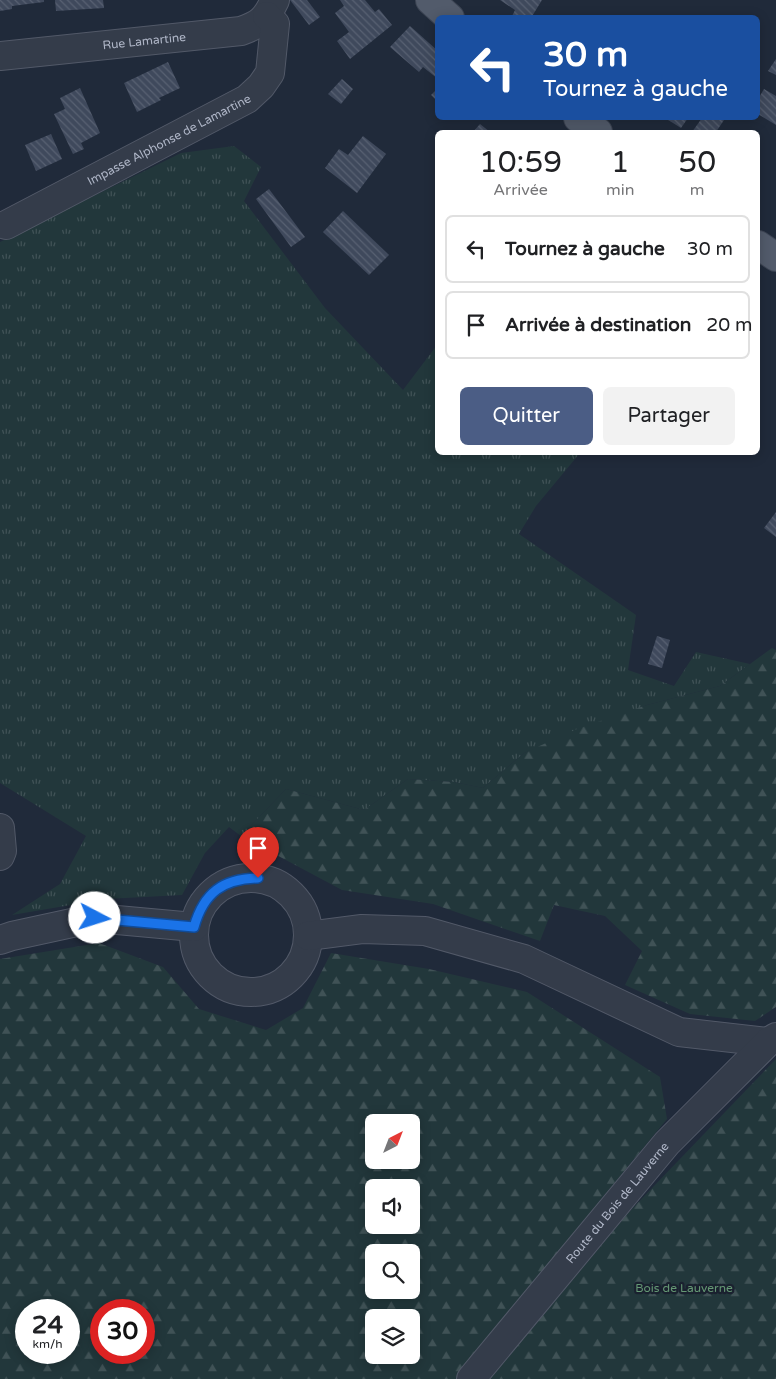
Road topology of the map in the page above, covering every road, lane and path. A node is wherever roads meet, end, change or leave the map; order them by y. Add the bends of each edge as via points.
1 (430, 0) edge
2 (271, 8) edge
3 (447, 15) edge
4 (0, 56) edge
5 (581, 120) edge
6 (595, 130) edge
7 (6, 225) dead end
8 (760, 246) edge
9 (776, 257) edge
10 (0, 828) edge
11 (0, 856) edge
12 (194, 927) junction
13 (308, 936) junction
14 (0, 940) edge
15 (772, 1040) edge
16 (471, 1379) edge

1 - 3 main road
2 - 4 street, Rue Lamartine via 255,26 241,31
2 - 7 street, Impasse Alphonse de Lamartine via 275,24 270,73 247,99
5 - 6 main road
8 - 9 main road
10 - 11 street
12 - 13 street via 198,912 209,896 224,884 241,878 258,878 275,882 290,892 307,921
12 - 13 street via 196,951 205,969 219,983 248,992 277,987 293,975 304,958
12 - 14 street via 95,918
13 - 15 street via 362,929 425,931 524,959 679,1032
15 - 16 street, Route du Bois de Lauverne via 667,1144

